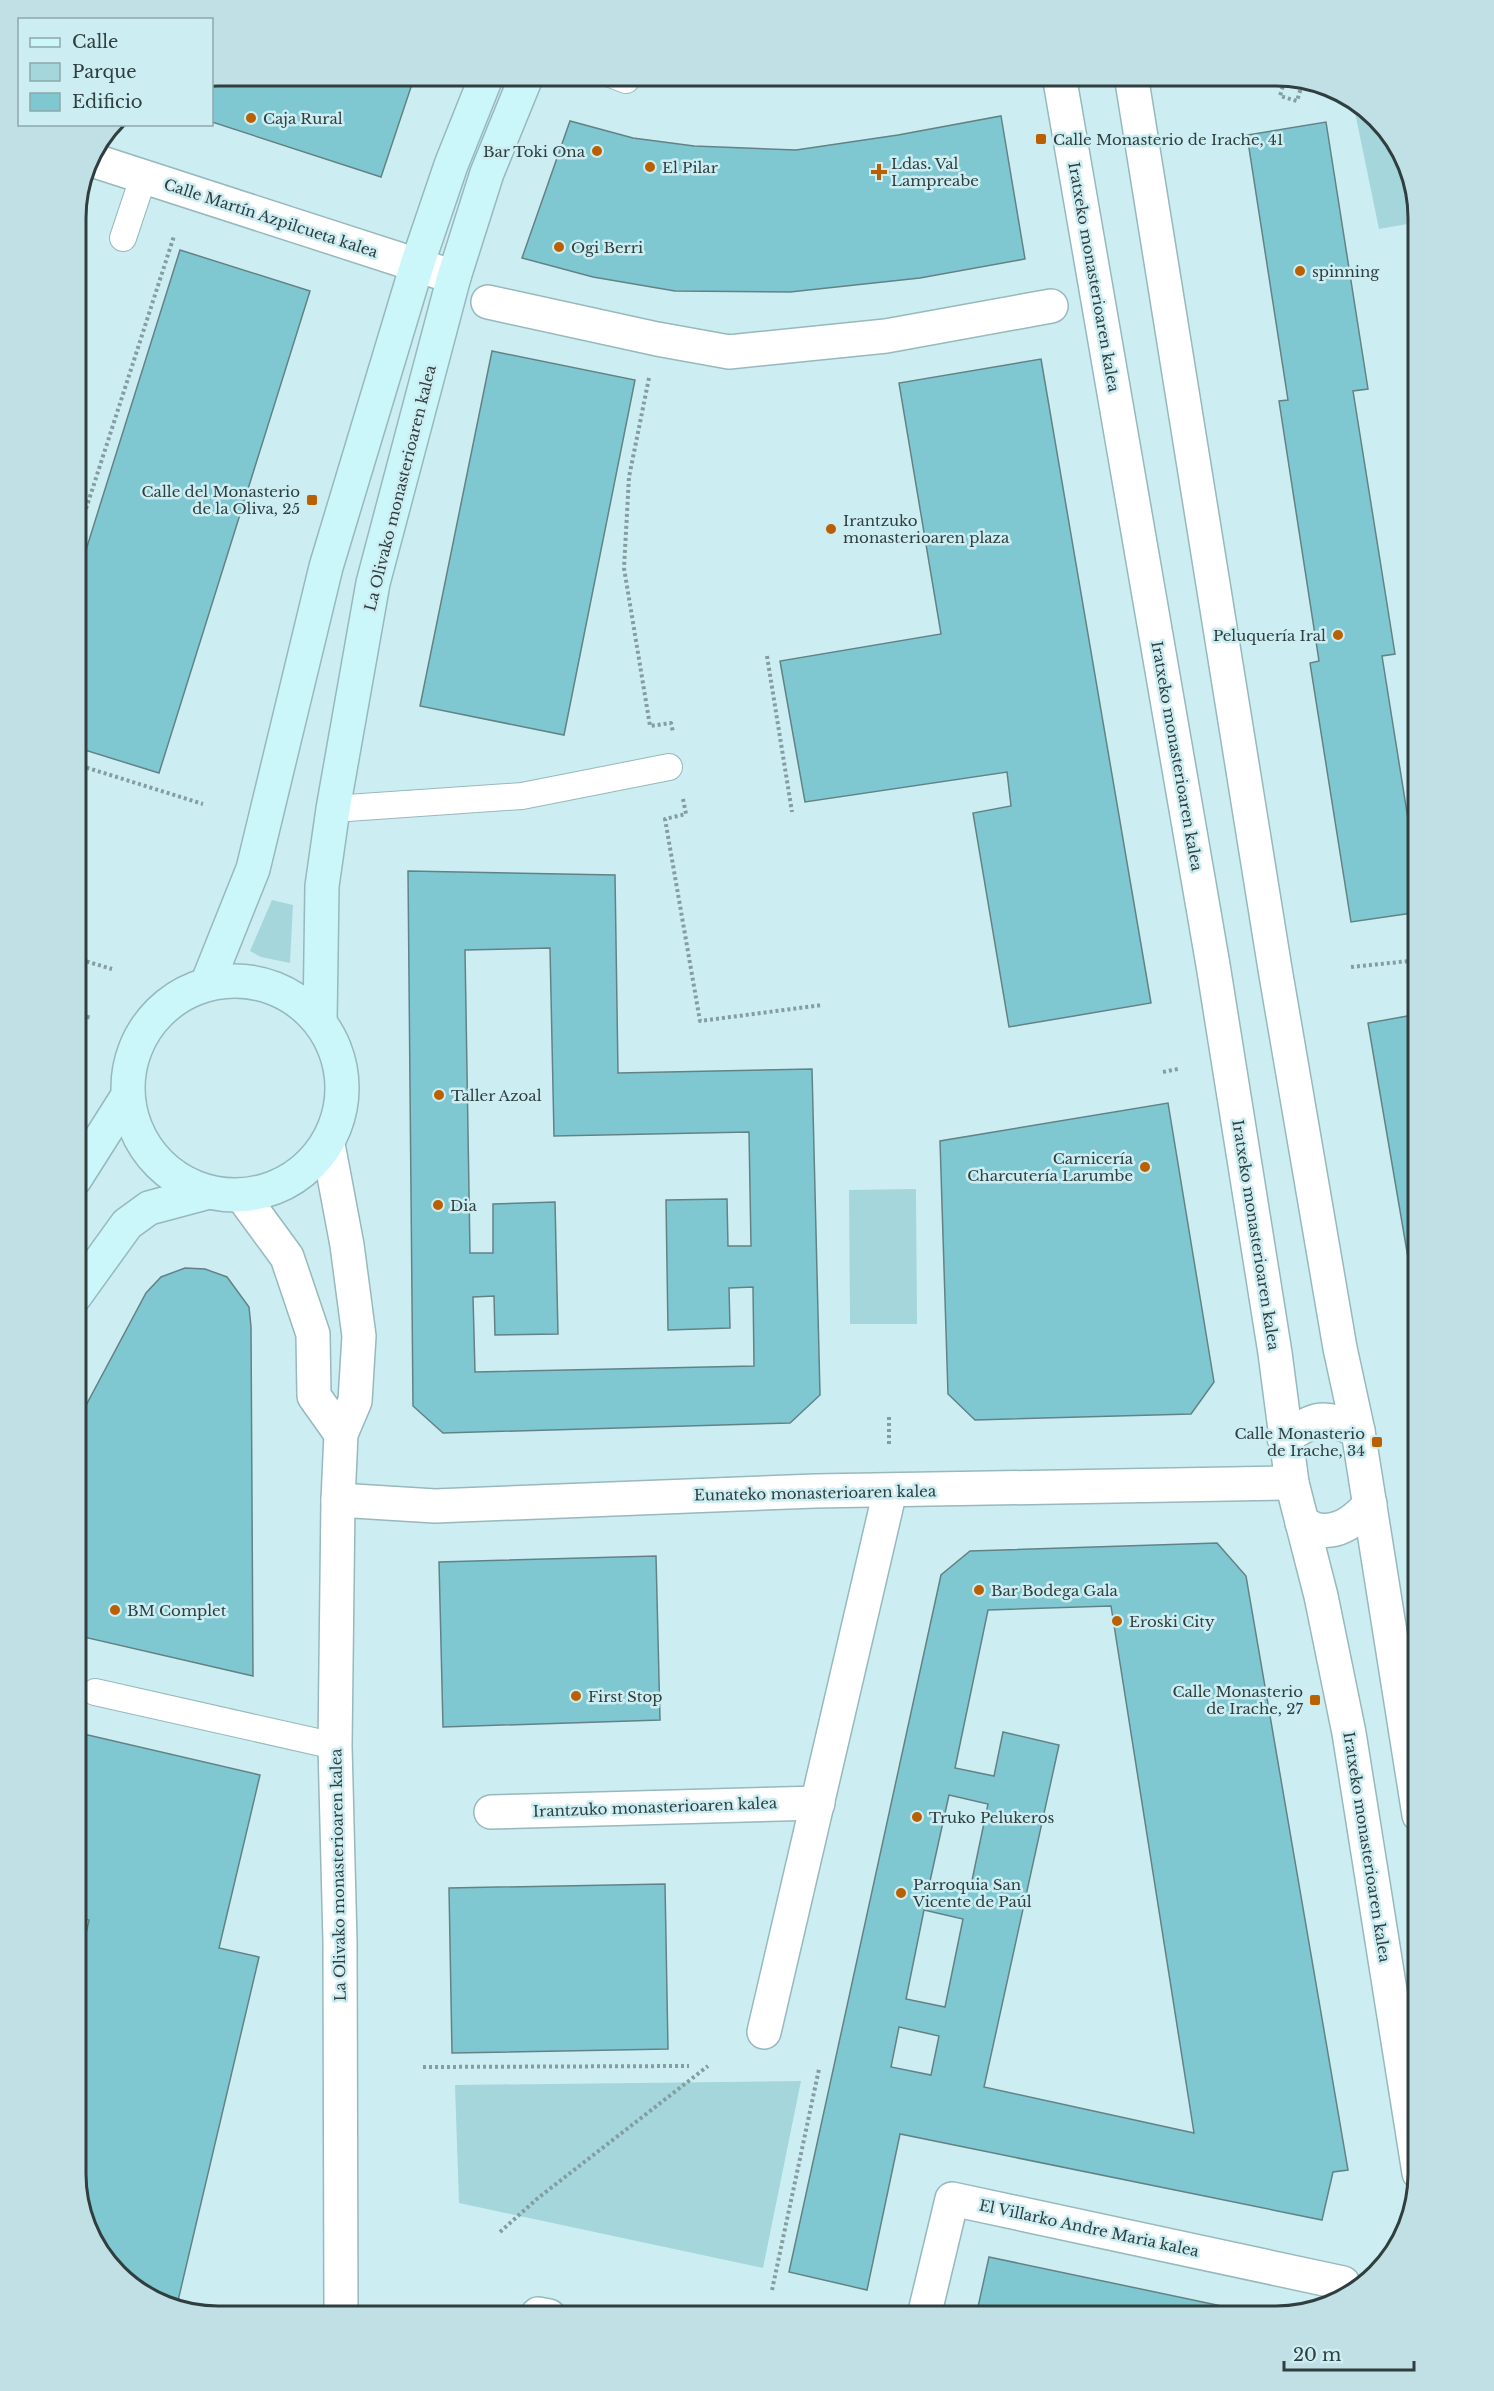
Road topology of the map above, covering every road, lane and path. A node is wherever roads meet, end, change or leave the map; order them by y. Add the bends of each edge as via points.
1 (483, 86) edge
2 (523, 86) edge
3 (1061, 86) edge
4 (1133, 86) edge
5 (1283, 86) edge
6 (1301, 88) edge
7 (98, 162) edge
8 (143, 178) junction
9 (174, 236) dead end
10 (123, 238) dead end
11 (417, 265) junction
12 (454, 276) junction
13 (488, 302) dead end
14 (1051, 306) dead end
15 (657, 339) junction
16 (86, 509) edge
17 (767, 656) dead end
18 (673, 737) dead end
19 (669, 766) dead end
20 (86, 767) edge
21 (682, 789) dead end
22 (203, 804) dead end
23 (333, 808) junction
24 (792, 812) dead end
25 (86, 961) edge
26 (1408, 961) edge
27 (1351, 967) dead end
28 (112, 969) dead end
29 (207, 984) junction
30 (822, 1005) dead end
31 (86, 1016) edge
32 (92, 1018) dead end
33 (320, 1021) junction
34 (1179, 1069) dead end
35 (1163, 1072) dead end
36 (127, 1097) junction
37 (328, 1144) junction
38 (86, 1162) edge
39 (205, 1193) junction
40 (243, 1197) junction
41 (85, 1282) edge
42 (889, 1414) dead end
43 (1358, 1431) junction
44 (341, 1434) junction
45 (1284, 1438) junction
46 (889, 1444) dead end
47 (1292, 1483) junction
48 (890, 1491) junction
49 (338, 1500) junction
50 (1370, 1504) junction
51 (1302, 1523) junction
52 (95, 1692) dead end
53 (1408, 1745) edge
54 (335, 1746) junction
55 (818, 1803) junction
56 (492, 1812) dead end
57 (764, 2032) dead end
58 (689, 2066) dead end
59 (708, 2066) dead end
60 (423, 2067) dead end
61 (819, 2069) dead end
62 (1408, 2104) edge
63 (500, 2232) dead end
64 (1343, 2283) dead end
65 (772, 2290) dead end
66 (341, 2305) edge
67 (926, 2306) edge

1 - 11 main road
2 - 12 main road, La Olivako monasterioaren kalea via 487,173
3 - 45 street, Iratxeko monasterioaren kalea via 1213,965 1275,1353
4 - 43 street via 1275,969 1340,1348
5 - 6 path via 1280,96 1297,101
7 - 8 street, Calle Martín Azpilcueta kalea
8 - 10 lane
8 - 11 street, Calle Martín Azpilcueta kalea
9 - 16 path
11 - 12 street, Calle Martín Azpilcueta kalea
11 - 29 main road via 326,567 253,869
12 - 23 main road, La Olivako monasterioaren kalea via 373,583
13 - 15 street
14 - 15 street via 886,336 729,352
15 - 18 path via 629,477 624,568 650,726 671,723
17 - 24 path
19 - 23 lane via 522,796
20 - 22 path
21 - 30 path via 686,814 665,819 700,1021
23 - 33 main road, La Olivako monasterioaren kalea via 322,886
25 - 28 path
26 - 27 path
29 - 33 main road via 237,980 269,985 295,999
29 - 36 main road via 170,1002 138,1040 129,1069
31 - 32 path
33 - 37 main road via 335,1050 343,1080
34 - 35 path
36 - 38 main road
36 - 39 main road via 136,1130 153,1159
37 - 40 main road via 300,1175 272,1190
37 - 44 street, La Olivako monasterioaren kalea via 359,1336 355,1401
39 - 40 main road
39 - 41 main road via 149,1208 127,1224
40 - 44 street via 287,1257 313,1334 314,1396
42 - 46 path
43 - 45 street via 1323,1419
43 - 50 street
44 - 49 street, La Olivako monasterioaren kalea
45 - 47 street, Iratxeko monasterioaren kalea
47 - 48 street, Eunateko monasterioaren kalea
47 - 51 street, Iratxeko monasterioaren kalea
48 - 49 street, Eunateko monasterioaren kalea via 435,1506
48 - 55 street
49 - 54 street, La Olivako monasterioaren kalea
50 - 51 street via 1356,1520 1338,1528 1321,1531
50 - 53 street
51 - 62 street, Iratxeko monasterioaren kalea via 1349,1733
52 - 54 lane
54 - 66 street, La Olivako monasterioaren kalea
55 - 56 street, Irantzuko monasterioaren kalea
55 - 57 street
58 - 60 path
59 - 63 path
61 - 65 path
64 - 67 street, El Villarko Andre Maria kalea via 952,2199

